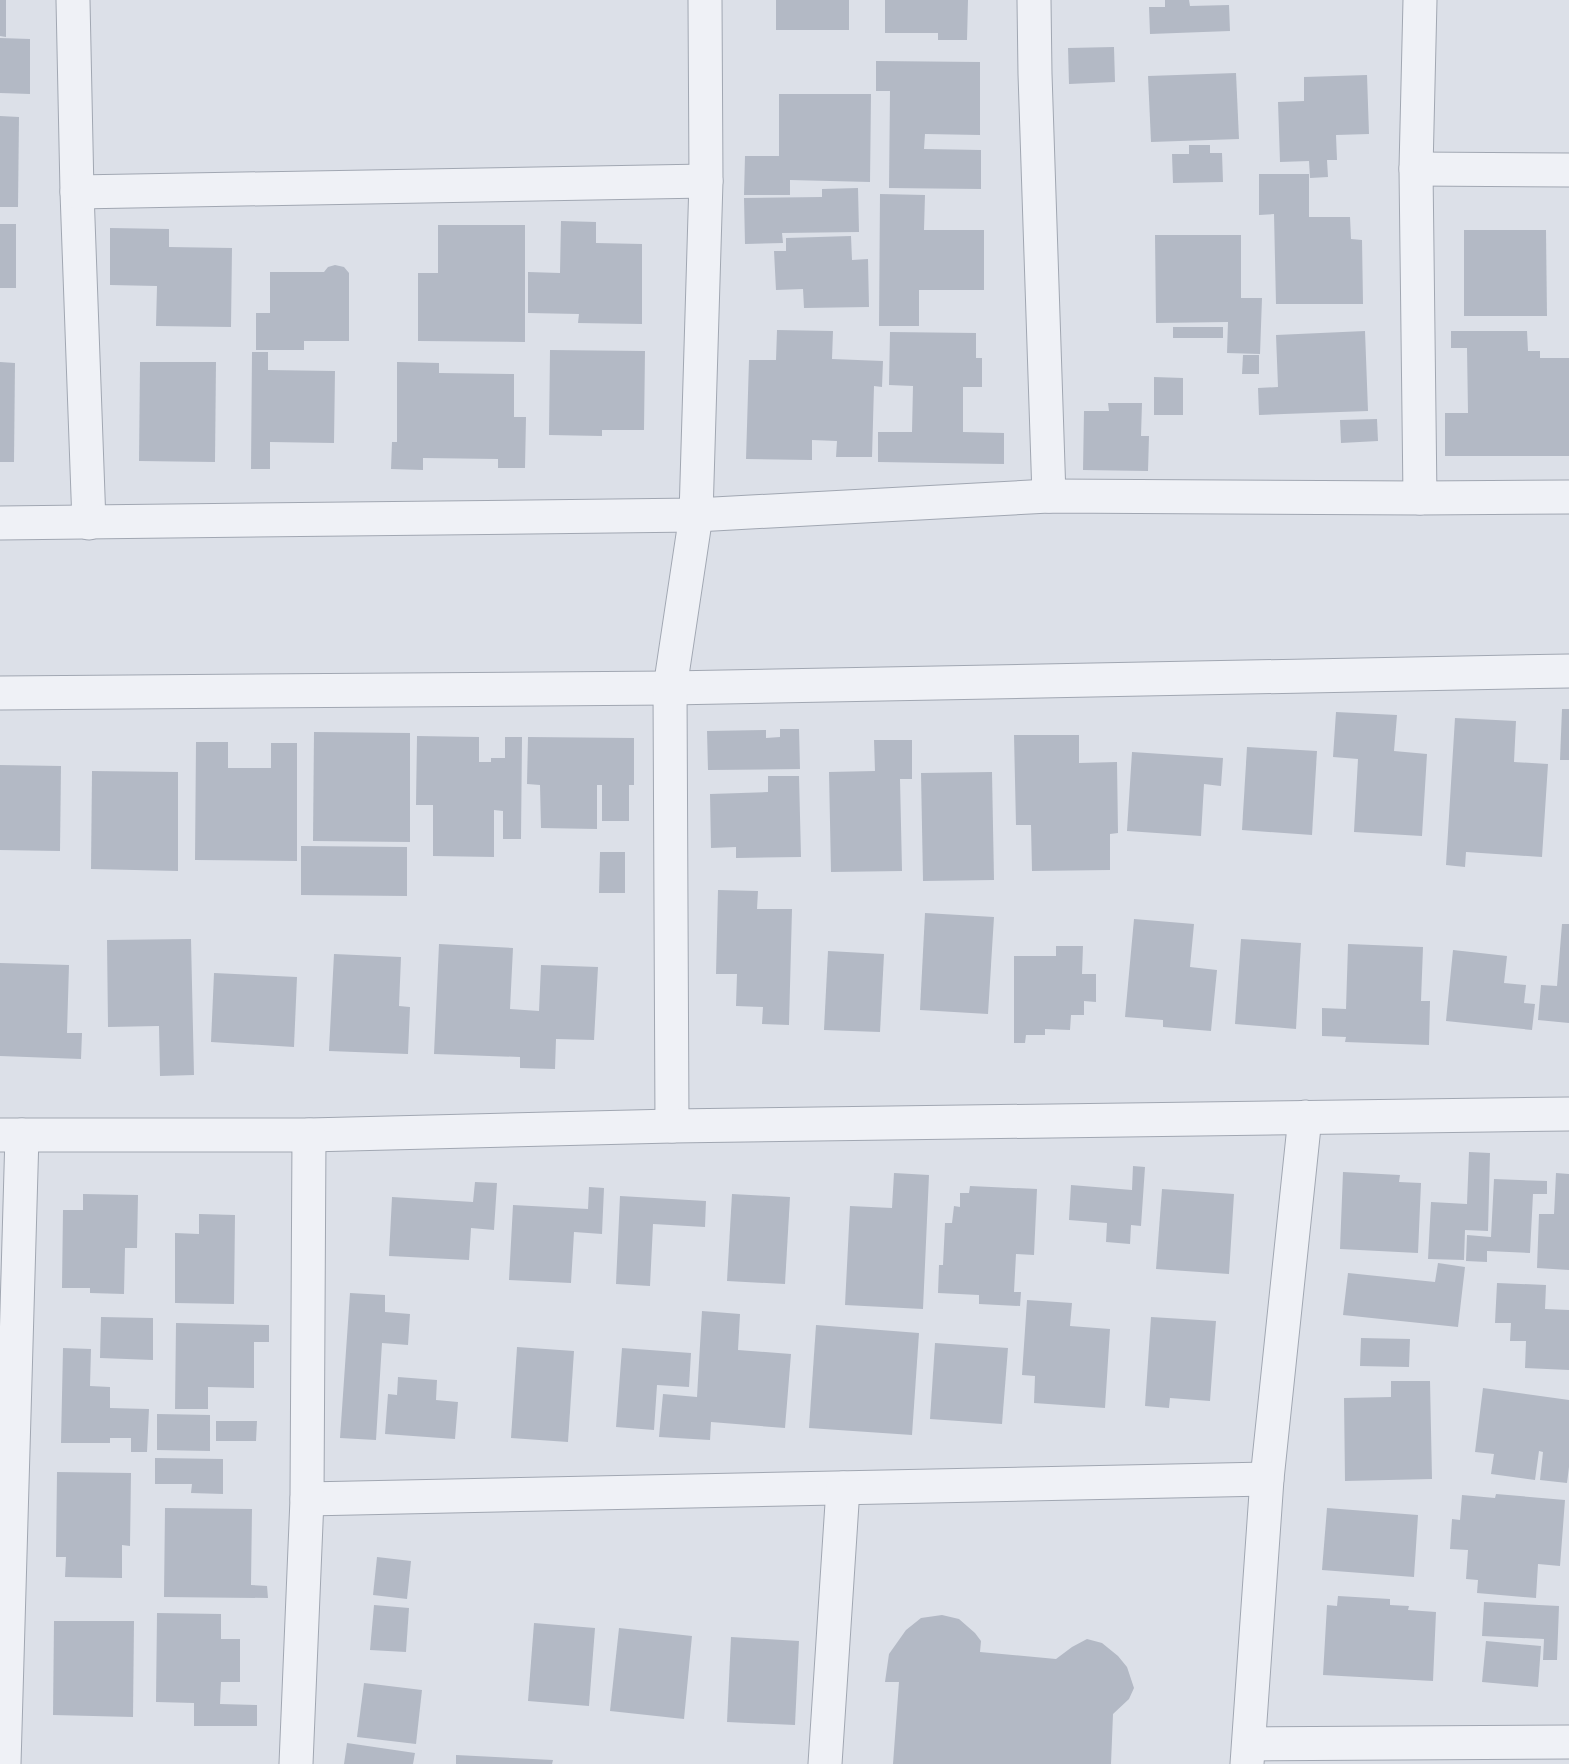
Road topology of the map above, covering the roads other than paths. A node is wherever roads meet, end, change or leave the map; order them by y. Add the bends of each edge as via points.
1 (73, 0) edge
2 (705, 0) edge
3 (1034, 0) edge
4 (1420, 0) edge
5 (1416, 170) junction
6 (1569, 170) edge
7 (706, 181) junction
8 (77, 192) junction
9 (1049, 496) junction
10 (1569, 497) edge
11 (1420, 498) junction
12 (696, 515) junction
13 (0, 523) edge
14 (88, 523) junction
15 (1569, 670) edge
16 (670, 688) junction
17 (0, 693) edge
18 (1569, 1114) edge
19 (1305, 1117) junction
20 (672, 1126) junction
21 (11, 1135) edge
22 (309, 1135) junction
23 (1267, 1479) junction
24 (843, 1488) junction
25 (307, 1499) junction
26 (1569, 1742) edge
27 (1248, 1754) edge
28 (4, 1764) edge
29 (296, 1764) edge
30 (825, 1764) edge

1 - 8 street
2 - 7 street
3 - 9 street
4 - 5 street
5 - 6 street
5 - 11 street
7 - 8 street
7 - 12 street
8 - 14 street
9 - 11 street
9 - 12 street
10 - 11 street
12 - 14 street
12 - 16 street
13 - 14 street
15 - 16 street
16 - 17 street
16 - 20 street
18 - 19 street
19 - 20 street
19 - 23 street
20 - 22 street
21 - 22 street
21 - 28 street
22 - 25 street
23 - 24 street
23 - 27 street
24 - 25 street
24 - 30 street
25 - 29 street
26 - 27 street

